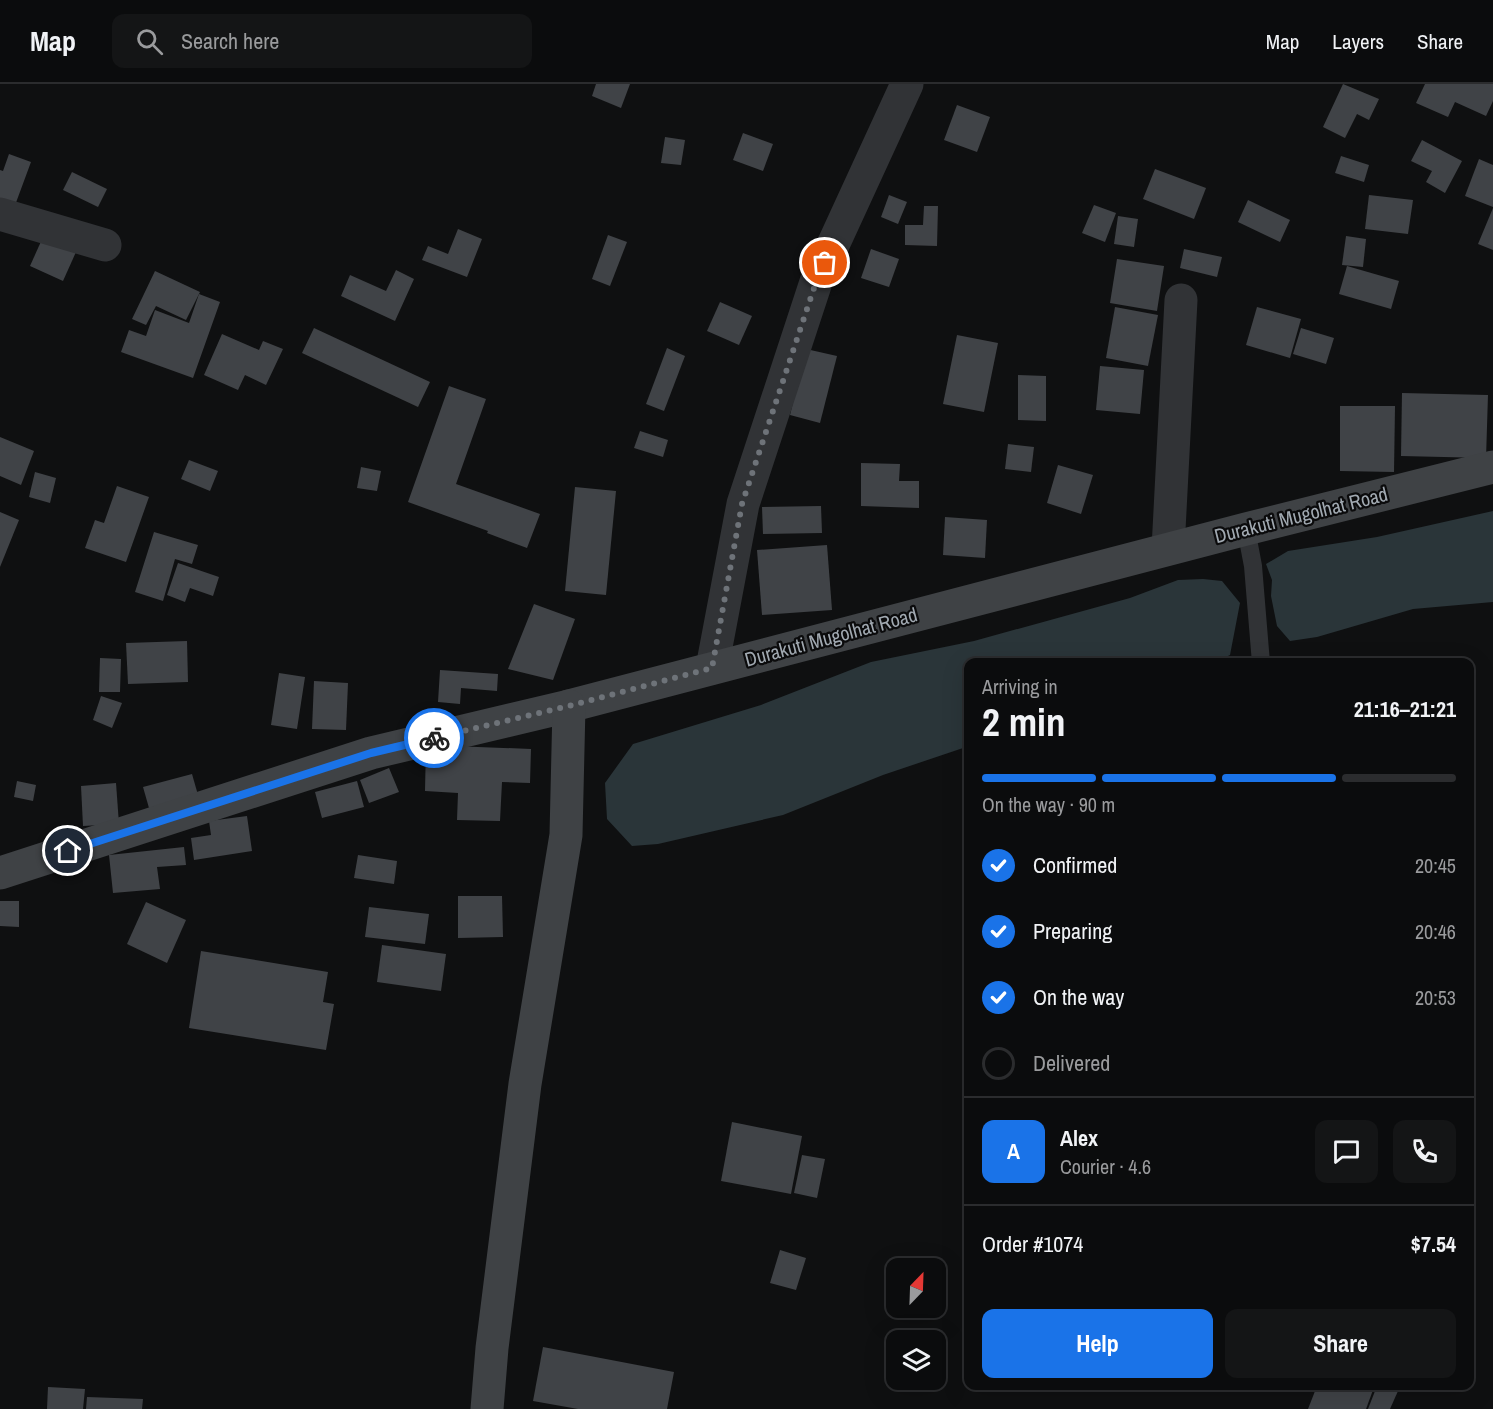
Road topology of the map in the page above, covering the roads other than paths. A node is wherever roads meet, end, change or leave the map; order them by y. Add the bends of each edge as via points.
1 (907, 84) edge
2 (0, 214) edge
3 (105, 245) dead end
4 (1181, 300) dead end
5 (1493, 467) edge
6 (1246, 529) junction
7 (1168, 549) junction
8 (1261, 658) edge
9 (712, 668) junction
10 (569, 706) junction
11 (0, 873) edge
12 (487, 1409) edge

1 - 9 street via 816,282 742,504
2 - 3 street
4 - 7 street
5 - 6 main road, Durakuti Mugolhat Road
6 - 7 main road, Durakuti Mugolhat Road
6 - 8 lane
7 - 9 main road, Durakuti Mugolhat Road
9 - 10 main road, Durakuti Mugolhat Road
10 - 11 main road, Durakuti Mugolhat Road via 371,753
10 - 12 main road via 566,835 525,1084

